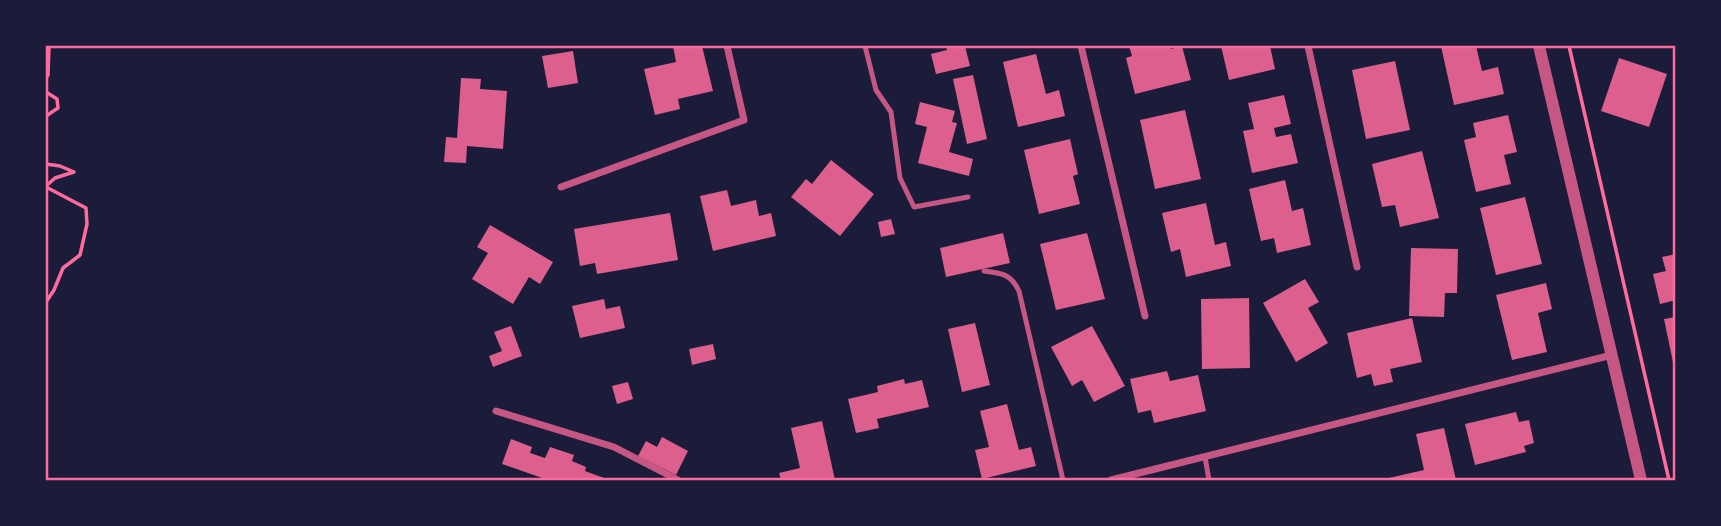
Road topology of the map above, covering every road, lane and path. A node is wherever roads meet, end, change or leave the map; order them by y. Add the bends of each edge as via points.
1 (49, 46) edge
2 (727, 46) edge
3 (865, 46) edge
4 (1081, 46) edge
5 (1308, 46) edge
6 (1539, 46) edge
7 (1569, 46) edge
8 (46, 78) edge
9 (46, 92) edge
10 (46, 116) edge
11 (46, 164) edge
12 (46, 186) edge
13 (561, 187) dead end
14 (968, 197) dead end
15 (1357, 267) dead end
16 (984, 271) dead end
17 (46, 302) edge
18 (1145, 316) dead end
19 (1612, 355) junction
20 (496, 411) dead end
21 (1205, 457) junction
22 (678, 481) edge
23 (1063, 481) edge
24 (1111, 481) edge
25 (1209, 481) edge
26 (1640, 481) edge
27 (1669, 481) edge

1 - 8 path
2 - 13 street via 744,120
3 - 14 lane via 876,90 891,112 900,178 914,207
4 - 18 street
5 - 15 street
6 - 19 street
7 - 27 path
9 - 10 path via 57,99 58,108
11 - 12 path via 74,172
12 - 17 path via 86,208 87,224 80,255 63,268
16 - 23 lane via 1008,276 1018,291
19 - 21 street
19 - 26 street
20 - 22 street via 614,447
21 - 24 street
21 - 25 lane

